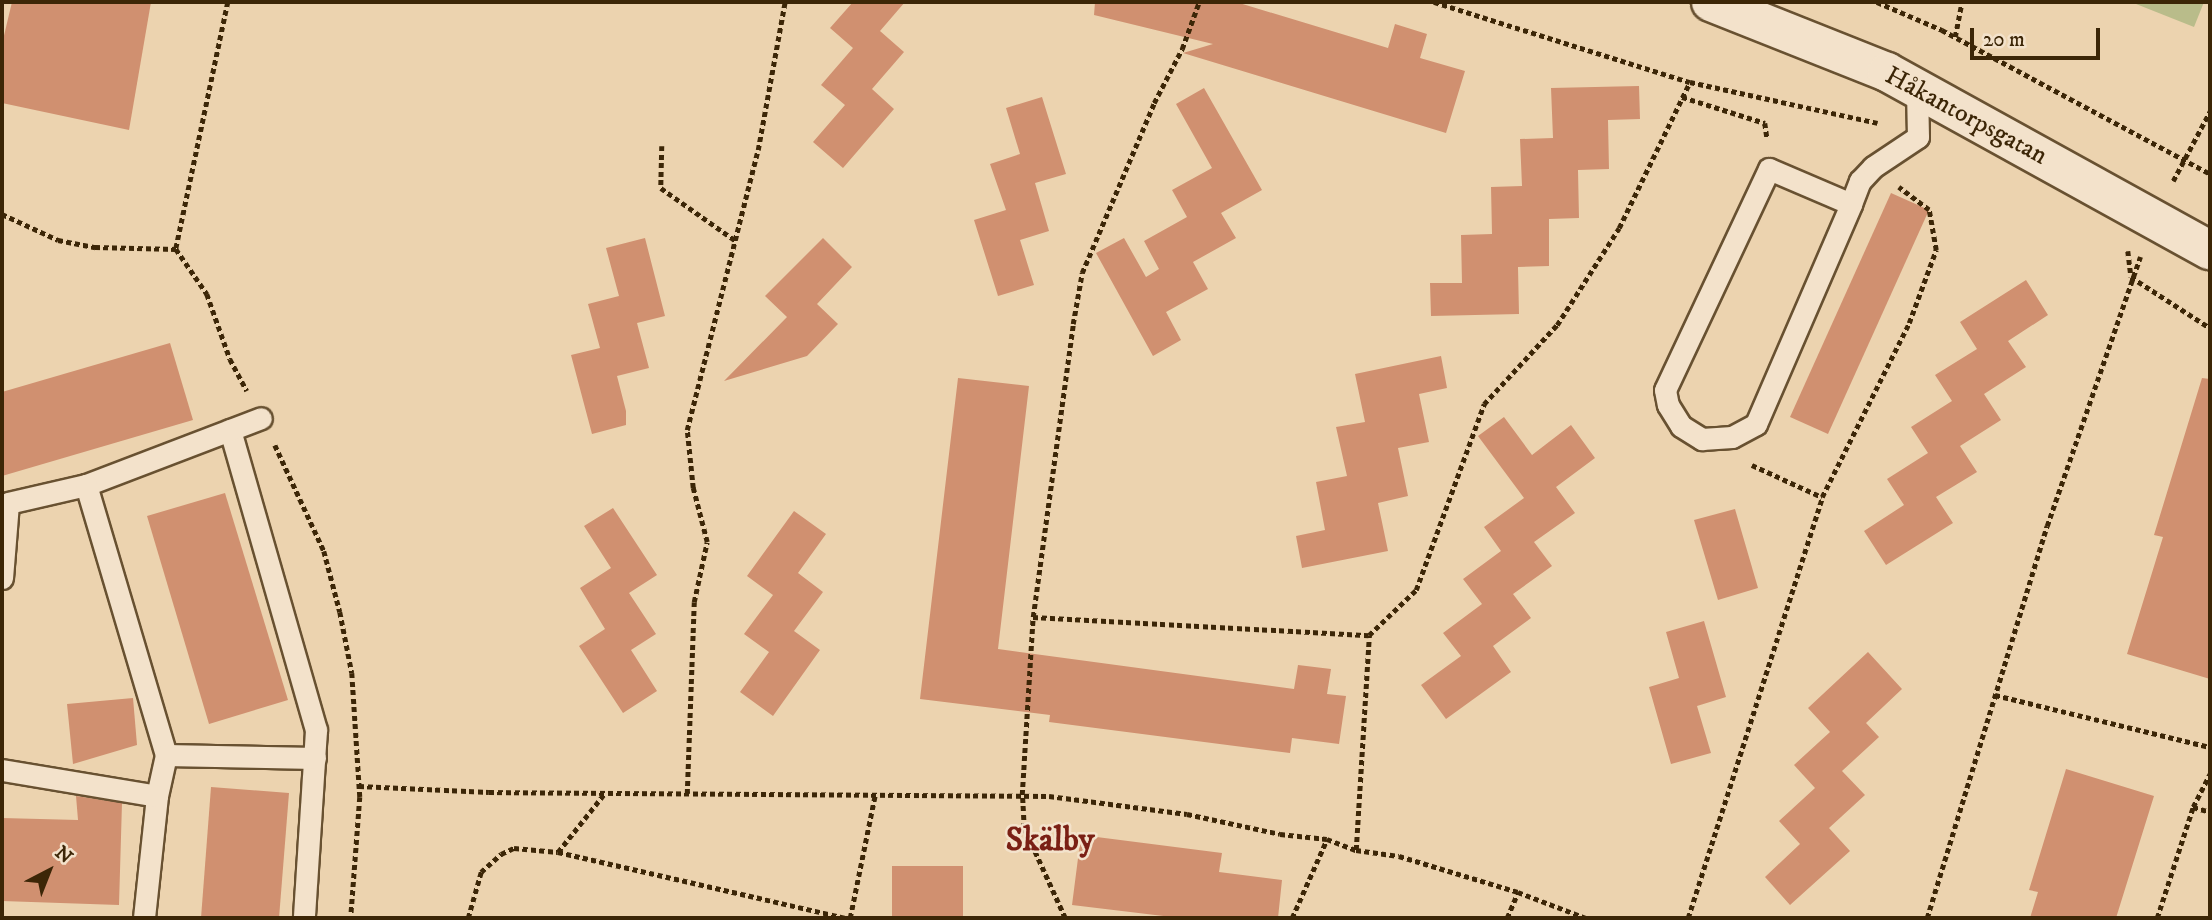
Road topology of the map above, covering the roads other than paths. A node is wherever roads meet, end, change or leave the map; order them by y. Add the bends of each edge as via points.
1 (1711, 2) edge
2 (1917, 89) junction
3 (1851, 204) junction
4 (2210, 250) edge
5 (261, 418) road end
6 (230, 430) junction
7 (86, 485) junction
8 (2, 578) edge
9 (166, 755) junction
10 (315, 758) junction
11 (2, 769) edge
12 (157, 796) junction
13 (144, 918) edge
14 (304, 918) edge

1 - 2 street, Håkantorpsgatan via 1887,72
2 - 3 lane via 1918,137 1873,167 1860,181
2 - 4 street, Håkantorpsgatan
3 - 3 lane via 1769,169 1665,390 1681,426 1702,439 1732,437 1756,424
5 - 6 lane
6 - 7 lane
6 - 10 lane via 316,730
7 - 8 lane via 8,503
7 - 9 lane
9 - 10 lane
9 - 12 lane
10 - 14 lane
11 - 12 lane
12 - 13 lane

